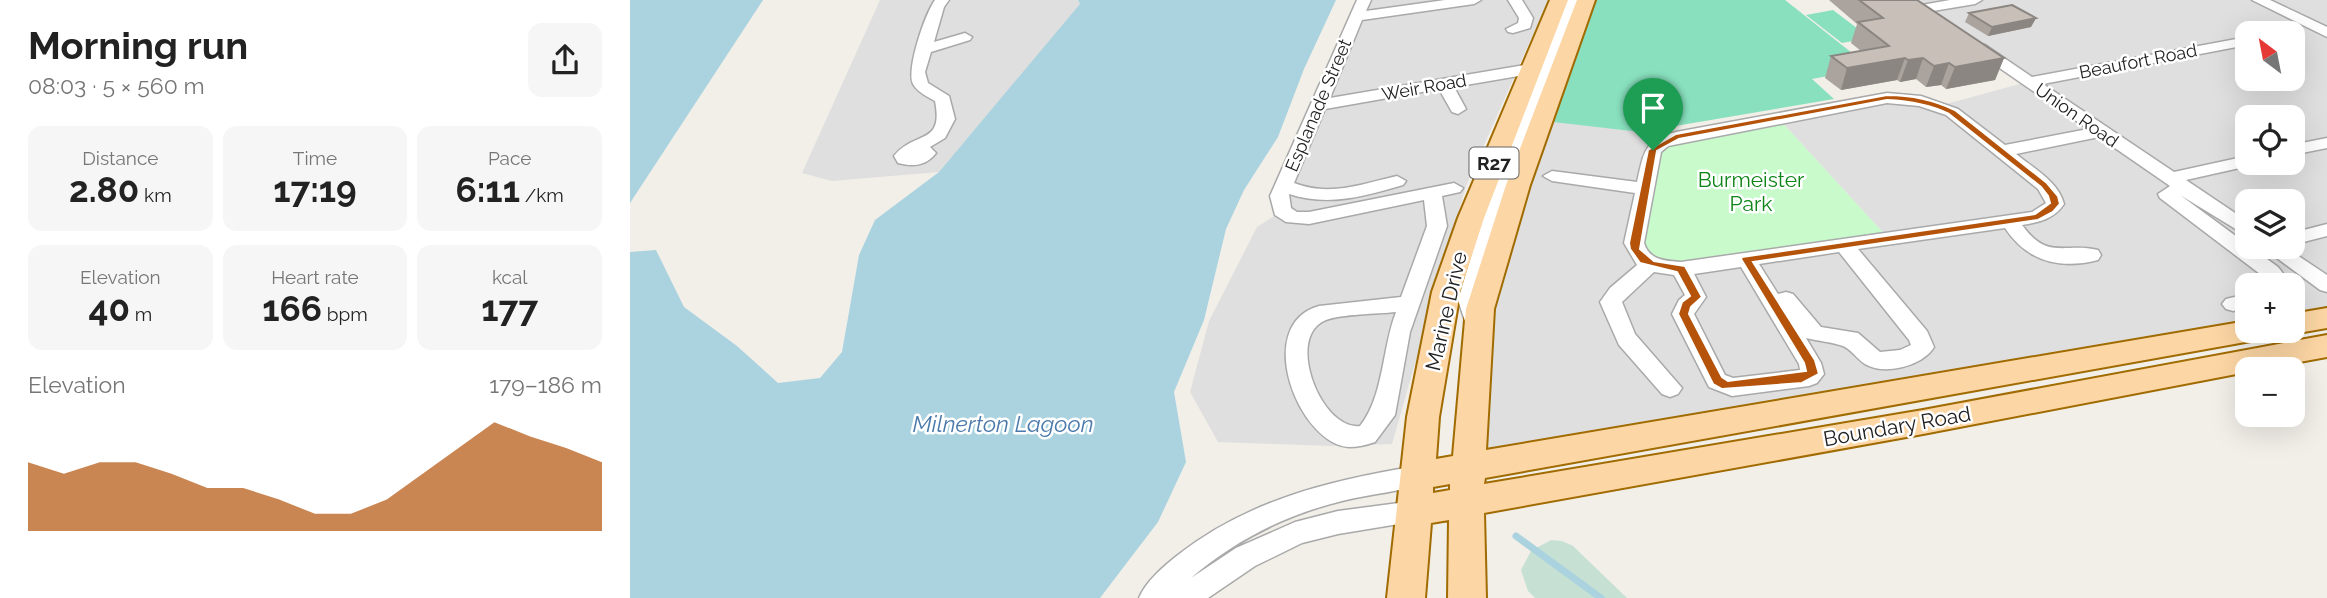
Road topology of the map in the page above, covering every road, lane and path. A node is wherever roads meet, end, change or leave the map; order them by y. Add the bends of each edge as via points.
1 (942, 0) edge
2 (1364, 0) edge
3 (1474, 0) edge
4 (1515, 0) edge
5 (1559, 0) edge
6 (1574, 0) edge
7 (1586, 0) edge
8 (1975, 0) edge
9 (2259, 0) edge
10 (1914, 4) edge
11 (1356, 17) junction
12 (1942, 23) edge
13 (1513, 29) dead end
14 (2324, 29) edge
15 (2305, 31) edge
16 (965, 37) dead end
17 (1964, 38) edge
18 (2235, 43) edge
19 (922, 50) junction
20 (1531, 69) junction
21 (2029, 82) junction
22 (1444, 83) junction
23 (1317, 105) junction
24 (1458, 109) dead end
25 (2100, 132) junction
26 (2327, 143) edge
27 (2305, 147) edge
28 (921, 148) dead end
29 (2003, 151) junction
30 (2235, 165) edge
31 (1552, 176) dead end
32 (1397, 181) dead end
33 (2177, 183) junction
34 (1284, 185) junction
35 (1454, 188) dead end
36 (1646, 189) junction
37 (1432, 192) junction
38 (2010, 221) junction
39 (2235, 222) edge
40 (2327, 230) edge
41 (2305, 236) edge
42 (1844, 245) junction
43 (2091, 255) dead end
44 (1753, 258) junction
45 (2289, 259) edge
46 (1651, 264) junction
47 (1681, 269) junction
48 (2272, 273) edge
49 (2327, 285) edge
50 (1410, 303) junction
51 (2235, 314) edge
52 (2327, 318) edge
53 (2305, 322) edge
54 (1477, 326) junction
55 (2327, 346) edge
56 (1670, 388) dead end
57 (1468, 468) junction
58 (1415, 494) junction
59 (1466, 503) junction
60 (1153, 598) edge
61 (1186, 598) edge
62 (1406, 598) edge
63 (1468, 598) edge

1 - 19 street
2 - 11 street, Esplanade Street
3 - 11 street
4 - 13 street via 1526,18 1525,25
5 - 20 main road, Marine Drive / R27
6 - 54 street via 1500,187 1480,253 1469,300
7 - 54 main road, Marine Drive / R27 via 1518,185
8 - 10 street
9 - 14 street
10 - 12 street
11 - 23 street, Esplanade Street
14 - 15 street
16 - 19 street
17 - 21 street, Union Road
18 - 21 street, Beaufort Road
19 - 28 street via 918,79 943,99 947,113 946,124
20 - 22 street, Weir Road
20 - 58 main road, Marine Drive / R27 via 1446,292 1423,417
21 - 25 street, Union Road
22 - 23 street, Weir Road
22 - 24 street
23 - 34 street, Esplanade Street
25 - 29 street
25 - 33 street, Union Road
26 - 27 street
29 - 36 street via 1939,106 1887,98 1669,140 1653,150
29 - 38 street via 2044,185 2055,204 2038,217
30 - 33 street
31 - 36 street
32 - 34 street via 1328,197 1303,194
33 - 39 street, Union Road
33 - 48 street via 2167,194
34 - 37 street, Esplanade Street via 1279,196 1282,211 1293,218
35 - 37 street
36 - 46 street via 1634,243 1638,255
37 - 50 street via 1437,226
38 - 42 street
38 - 43 street via 2027,245 2044,255
40 - 41 street
42 - 44 street
42 - 44 street via 1919,337 1921,351 1881,360 1850,339 1813,332
44 - 47 street
44 - 47 street via 1810,363 1813,374 1808,377 1732,387 1717,381 1683,314 1696,297
45 - 49 street
46 - 47 street
46 - 56 street via 1612,302 1630,346
50 - 50 street via 1378,427 1370,435 1344,438 1322,419 1303,387 1294,352 1301,326 1319,313
51 - 57 main road, Boundary Road
52 - 53 main road
54 - 57 main road, Marine Drive / R27
55 - 59 main road, Boundary Road
57 - 58 main road, Boundary Road
57 - 59 main road, Marine Drive / R27
58 - 59 main road, Boundary Road
58 - 60 street via 1363,484 1310,497 1232,530 1196,555
58 - 61 street via 1284,538 1245,557
58 - 62 main road, Marine Drive / R27
59 - 63 main road, Marine Drive / R27

